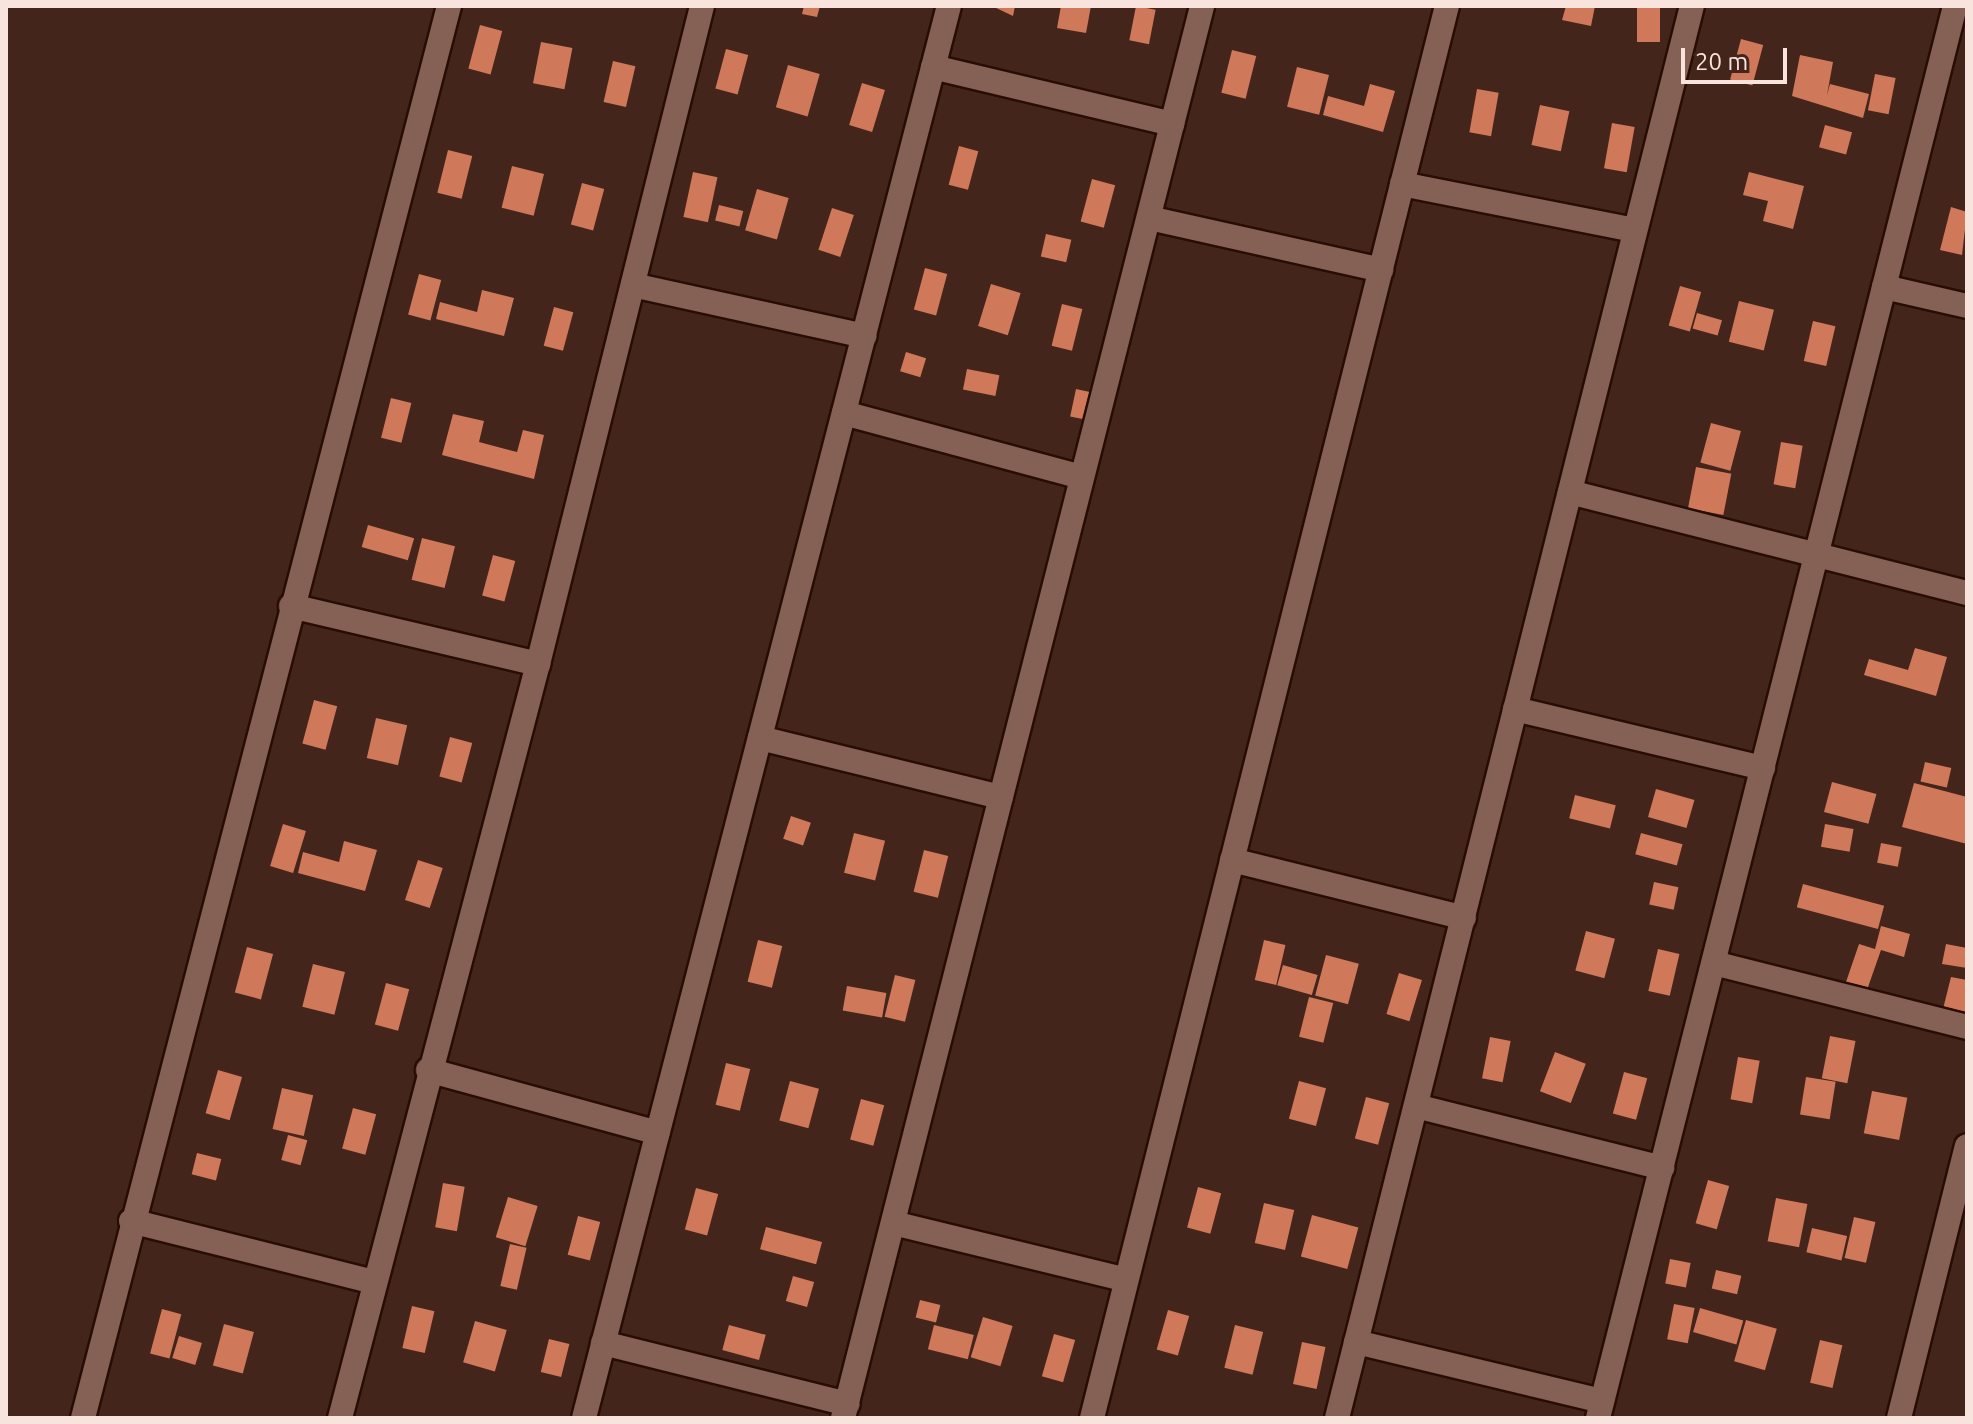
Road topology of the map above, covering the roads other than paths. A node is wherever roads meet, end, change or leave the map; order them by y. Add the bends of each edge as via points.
1 (449, 6) edge
2 (702, 6) edge
3 (949, 6) edge
4 (1202, 6) edge
5 (1447, 6) edge
6 (1692, 6) edge
7 (1955, 6) edge
8 (933, 67) junction
9 (1172, 124) junction
10 (1402, 184) junction
11 (1149, 218) junction
12 (1635, 230) junction
13 (1381, 270) junction
14 (633, 285) junction
15 (1884, 287) junction
16 (1967, 306) edge
17 (864, 336) junction
18 (844, 413) junction
19 (1082, 477) junction
20 (1570, 492) junction
21 (1816, 555) junction
22 (1967, 593) edge
23 (291, 606) junction
24 (538, 664) junction
25 (1515, 709) junction
26 (760, 738) junction
27 (1763, 768) junction
28 (1001, 797) junction
29 (1232, 860) junction
30 (1464, 918) junction
31 (1714, 963) junction
32 (1967, 1027) edge
33 (428, 1070) junction
34 (1416, 1106) junction
35 (658, 1133) junction
36 (1967, 1146) edge
37 (1662, 1168) junction
38 (131, 1221) junction
39 (893, 1223) junction
40 (1126, 1280) junction
41 (373, 1282) junction
42 (1356, 1342) junction
43 (603, 1343) junction
44 (1600, 1410) edge
45 (845, 1411) edge
46 (83, 1418) edge
47 (340, 1418) edge
48 (584, 1418) edge
49 (1092, 1418) edge
50 (1337, 1418) edge
51 (1899, 1418) edge

1 - 23 street
2 - 14 street
3 - 8 street
4 - 9 street
5 - 10 street
6 - 12 street
7 - 15 street
8 - 9 street
8 - 17 street
9 - 11 street
10 - 12 street
10 - 13 street
11 - 13 street
11 - 19 street
12 - 20 street
13 - 29 street
14 - 17 street
14 - 24 street
15 - 16 street
15 - 21 street
17 - 18 street
18 - 19 street
18 - 26 street
19 - 28 street
20 - 21 street
20 - 25 street
21 - 22 street
21 - 27 street
23 - 24 street
23 - 38 street
24 - 33 street
25 - 27 street
25 - 30 street
26 - 28 street
26 - 35 street
27 - 31 street
28 - 39 street
29 - 30 street
29 - 40 street
30 - 34 street
31 - 32 street
31 - 37 street
33 - 35 street
33 - 41 street
34 - 37 street
34 - 42 street
35 - 43 street
36 - 51 street
37 - 44 street
38 - 41 street
38 - 46 street
39 - 40 street
39 - 45 street
40 - 49 street
41 - 47 street
42 - 44 street
42 - 50 street
43 - 45 street
43 - 48 street

